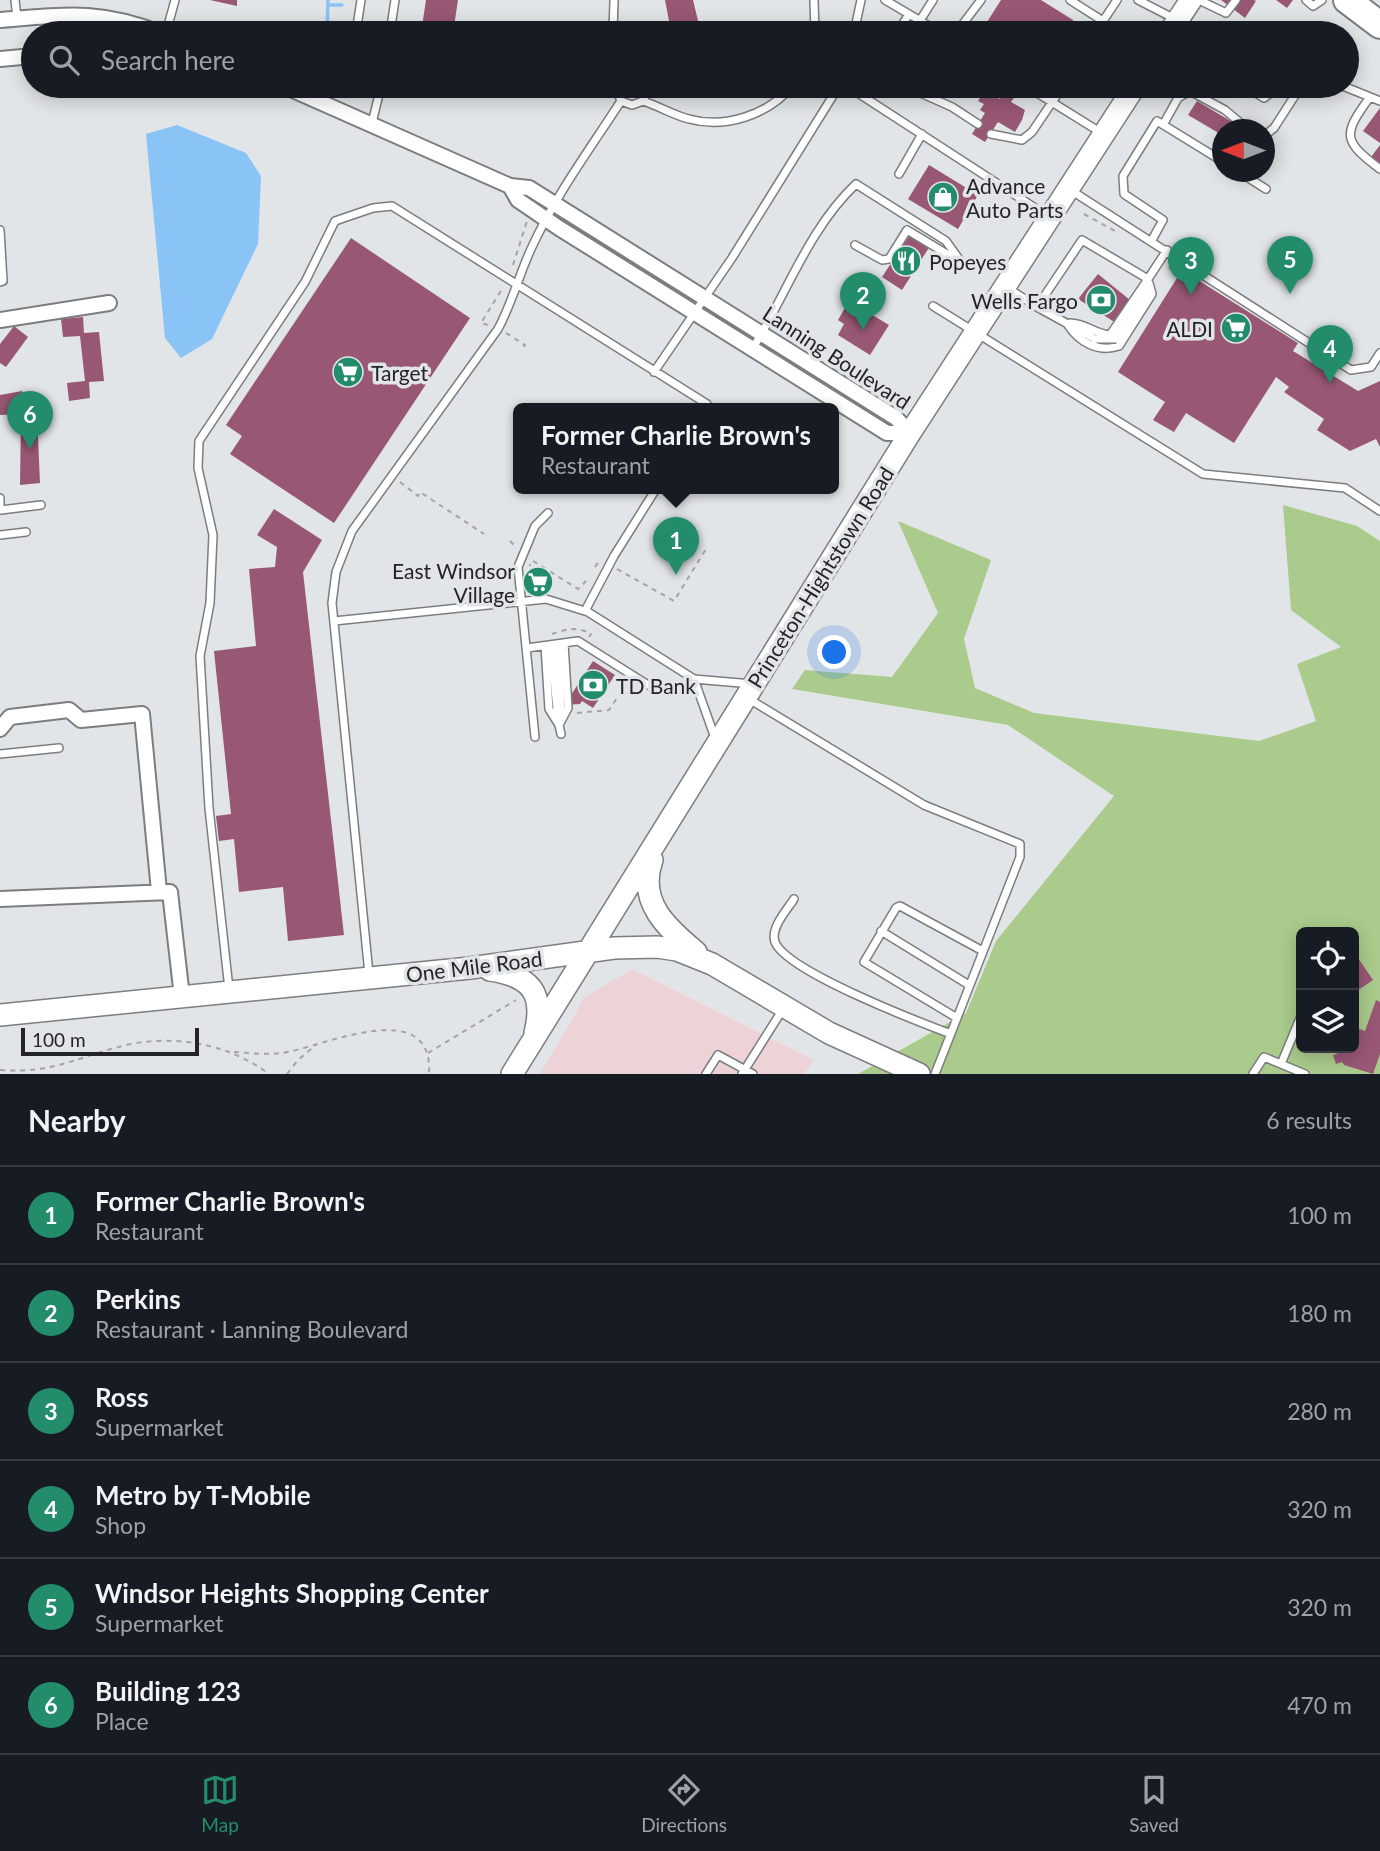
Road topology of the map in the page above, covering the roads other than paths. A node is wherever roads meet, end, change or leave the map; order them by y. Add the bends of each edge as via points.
1 (15, 0) edge
2 (175, 0) edge
3 (361, 0) edge
4 (395, 0) edge
5 (614, 0) edge
6 (814, 0) edge
7 (861, 0) edge
8 (885, 0) edge
9 (933, 0) edge
10 (981, 0) edge
11 (1070, 0) edge
12 (1117, 0) edge
13 (1191, 0) edge
14 (1199, 0) edge
15 (1236, 0) edge
16 (1306, 0) edge
17 (1322, 0) edge
18 (1348, 0) edge
19 (1142, 1) edge
20 (909, 14) junction
21 (17, 19) junction
22 (0, 20) edge
23 (128, 21) edge
24 (169, 21) edge
25 (358, 21) edge
26 (392, 21) edge
27 (613, 21) edge
28 (815, 21) edge
29 (857, 21) edge
30 (905, 21) edge
31 (920, 21) joint
32 (966, 21) edge
33 (1103, 21) joint
34 (1166, 21) edge
35 (1177, 21) edge
36 (1380, 25) edge
37 (21, 58) edge
38 (0, 60) edge
39 (1359, 93) edge
40 (1370, 97) junction
41 (313, 98) edge
42 (378, 98) edge
43 (620, 98) edge
44 (644, 98) edge
45 (777, 98) edge
46 (832, 98) edge
47 (866, 98) edge
48 (932, 98) edge
49 (1045, 98) edge
50 (1055, 98) edge
51 (1127, 98) edge
52 (1178, 98) edge
53 (1203, 98) edge
54 (1289, 98) edge
55 (1291, 100) joint
56 (621, 101) junction
57 (643, 101) junction
58 (1380, 101) edge
59 (1053, 103) junction
60 (1237, 119) edge
61 (372, 123) junction
62 (978, 124) dead end
63 (1163, 125) junction
64 (1275, 126) edge
65 (922, 134) junction
66 (991, 134) dead end
67 (1104, 134) junction
68 (1212, 154) edge
69 (1380, 169) edge
70 (899, 174) dead end
71 (1255, 182) edge
72 (510, 186) junction
73 (1068, 189) junction
74 (1266, 189) dead end
75 (555, 203) junction
76 (1049, 217) junction
77 (547, 219) junction
78 (0, 230) edge
79 (1152, 240) junction
80 (855, 245) dead end
81 (1167, 250) junction
82 (1148, 279) junction
83 (0, 282) edge
84 (518, 286) junction
85 (1005, 287) junction
86 (703, 297) junction
87 (109, 303) dead end
88 (933, 306) dead end
89 (1037, 307) junction
90 (694, 311) junction
91 (0, 320) edge
92 (977, 332) junction
93 (762, 333) junction
94 (753, 348) junction
95 (1380, 353) edge
96 (654, 372) junction
97 (705, 403) edge
98 (910, 433) junction
99 (653, 494) edge
100 (0, 498) edge
101 (41, 505) dead end
102 (1, 510) edge
103 (1380, 511) edge
104 (548, 513) dead end
105 (26, 532) dead end
106 (0, 535) edge
107 (520, 602) junction
108 (585, 611) junction
109 (334, 621) junction
110 (555, 644) junction
111 (527, 648) junction
112 (694, 679) junction
113 (648, 685) dead end
114 (749, 690) junction
115 (559, 725) junction
116 (0, 729) edge
117 (561, 734) dead end
118 (535, 737) dead end
119 (716, 743) junction
120 (60, 748) dead end
121 (0, 754) edge
122 (659, 841) junction
123 (164, 892) junction
124 (0, 898) edge
125 (794, 899) dead end
126 (881, 932) junction
127 (981, 950) junction
128 (589, 952) junction
129 (712, 964) junction
130 (470, 968) junction
131 (369, 978) junction
132 (969, 985) junction
133 (230, 992) junction
134 (182, 997) junction
135 (784, 1007) junction
136 (0, 1015) edge
137 (957, 1018) junction
138 (1296, 1028) edge
139 (951, 1034) junction
140 (532, 1043) junction
141 (1281, 1064) junction
142 (743, 1072) edge
143 (512, 1074) edge
144 (706, 1074) edge
145 (753, 1074) edge
146 (919, 1074) edge
147 (935, 1074) edge
148 (1253, 1074) edge
149 (1305, 1074) edge

1 - 21 lane
2 - 24 lane
3 - 25 lane
4 - 26 lane
5 - 27 lane
6 - 28 lane
7 - 29 lane
8 - 20 lane
9 - 31 lane
10 - 32 lane
11 - 33 lane
12 - 33 lane
13 - 35 main road
14 - 15 lane via 1226,13
16 - 17 lane via 1313,6
18 - 36 highway
19 - 34 lane
20 - 30 lane
20 - 31 lane
21 - 22 street
21 - 23 street via 94,14
37 - 38 street
39 - 40 lane
40 - 58 lane
40 - 69 lane via 1351,123 1349,135 1354,150
41 - 61 street, Lanning Boulevard
42 - 61 lane
43 - 56 lane
44 - 57 lane
45 - 57 lane via 760,112 726,122 692,120
46 - 86 lane
47 - 65 lane
48 - 62 lane
49 - 59 lane
50 - 59 lane
51 - 67 main road, Princeton-Hightstown Road
52 - 63 lane
53 - 60 lane
54 - 55 lane
55 - 64 lane
56 - 57 lane via 632,105
56 - 75 lane
59 - 66 lane via 1022,140
59 - 67 lane
61 - 72 street, Lanning Boulevard
63 - 68 lane
63 - 79 lane via 1157,121 1123,176 1124,194 1163,220
65 - 70 lane
65 - 76 lane
67 - 73 main road, Princeton-Hightstown Road
71 - 74 lane
72 - 75 street, Lanning Boulevard via 529,188
72 - 77 street, Lanning Boulevard via 517,200
73 - 76 main road, Princeton-Hightstown Road
73 - 79 lane
75 - 77 lane
75 - 86 street, Lanning Boulevard
76 - 85 main road, Princeton-Hightstown Road
77 - 84 lane via 530,249
77 - 90 street, Lanning Boulevard
78 - 83 lane
79 - 81 lane
80 - 93 lane via 882,260 889,258 907,230 961,262 946,241 856,184 839,199
81 - 82 lane
81 - 95 lane via 1351,370 1370,367
82 - 89 lane via 1147,291 1116,338 1095,338
82 - 89 lane via 1082,240
84 - 96 lane
84 - 109 lane via 498,329 352,531 336,572
84 - 133 lane via 392,206 335,221 305,282 199,440 198,468 213,535 210,603 200,656 209,808
85 - 89 lane
85 - 92 main road, Princeton-Hightstown Road
86 - 90 lane
86 - 93 street, Lanning Boulevard
87 - 91 street
88 - 92 lane
90 - 94 street, Lanning Boulevard
90 - 96 lane
92 - 98 main road, Princeton-Hightstown Road
92 - 103 lane via 1203,474 1345,488
93 - 94 lane
93 - 98 street, Lanning Boulevard via 896,418
94 - 98 street, Lanning Boulevard via 887,433
96 - 97 lane
98 - 114 main road, Princeton-Hightstown Road
99 - 108 lane
100 - 102 lane
101 - 102 lane
104 - 107 lane via 535,526 518,567
105 - 106 lane
107 - 108 lane via 547,599
107 - 109 lane
107 - 111 lane
108 - 112 lane
109 - 131 lane
110 - 111 lane
110 - 113 lane via 578,641
110 - 115 lane
110 - 115 lane via 568,708
111 - 118 lane
112 - 114 lane
112 - 119 lane
114 - 119 main road, Princeton-Hightstown Road
114 - 127 lane via 924,805 1020,844 1020,857
115 - 117 lane
116 - 123 street via 10,717 69,710 81,720 142,714
119 - 122 main road, Princeton-Hightstown Road
120 - 121 lane
122 - 128 main road, Princeton-Hightstown Road
122 - 129 main road via 648,879 652,905 667,929
123 - 124 street
123 - 134 street
125 - 139 lane via 775,931 775,942 783,953 892,1012
126 - 127 lane via 900,906
126 - 132 lane
126 - 137 lane via 864,962
127 - 132 lane
128 - 129 main road, One Mile Road via 657,947
128 - 130 main road, One Mile Road
128 - 140 main road, Princeton-Hightstown Road
129 - 135 main road, One Mile Road
130 - 131 main road, One Mile Road
130 - 140 main road via 520,977 532,989 538,1002
131 - 133 main road, One Mile Road
132 - 137 lane
133 - 134 main road, One Mile Road
134 - 136 main road, One Mile Road
135 - 142 lane
135 - 146 main road, One Mile Road via 870,1054
137 - 139 lane
138 - 141 lane
139 - 147 lane
140 - 143 main road, Princeton-Hightstown Road
141 - 148 lane via 1264,1057
141 - 149 lane
142 - 144 lane via 718,1055
142 - 145 lane

